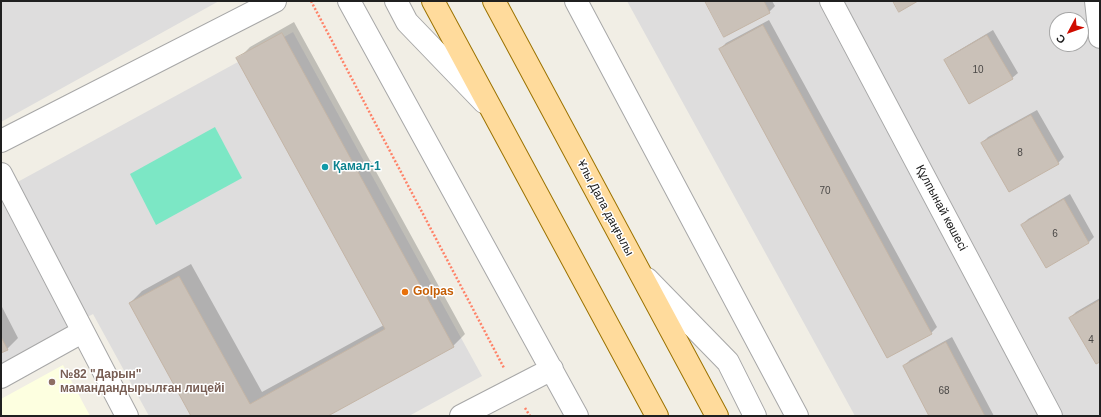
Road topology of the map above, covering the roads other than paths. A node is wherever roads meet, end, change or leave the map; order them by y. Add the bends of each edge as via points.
1 (275, 1) edge
2 (349, 1) edge
3 (396, 1) edge
4 (433, 1) edge
5 (494, 1) edge
6 (576, 1) edge
7 (831, 1) edge
8 (1096, 1) edge
9 (1100, 37) edge
10 (491, 109) junction
11 (1, 141) edge
12 (1, 174) edge
13 (640, 273) junction
14 (82, 332) junction
15 (552, 369) junction
16 (1, 377) edge
17 (127, 416) edge
18 (461, 416) edge
19 (577, 416) edge
20 (656, 416) edge
21 (717, 416) edge
22 (755, 416) edge
23 (797, 416) edge
24 (1051, 416) edge

1 - 11 street
2 - 15 street
3 - 10 street via 407,22
4 - 10 main road
5 - 13 main road, Ұлы Дала даңғылы
6 - 23 street
7 - 24 street, Құлпынай көшесі
8 - 9 street
10 - 20 main road
12 - 14 street
13 - 21 main road, Ұлы Дала даңғылы
13 - 22 street via 728,362
14 - 16 street
14 - 17 street
15 - 18 street
15 - 19 street

